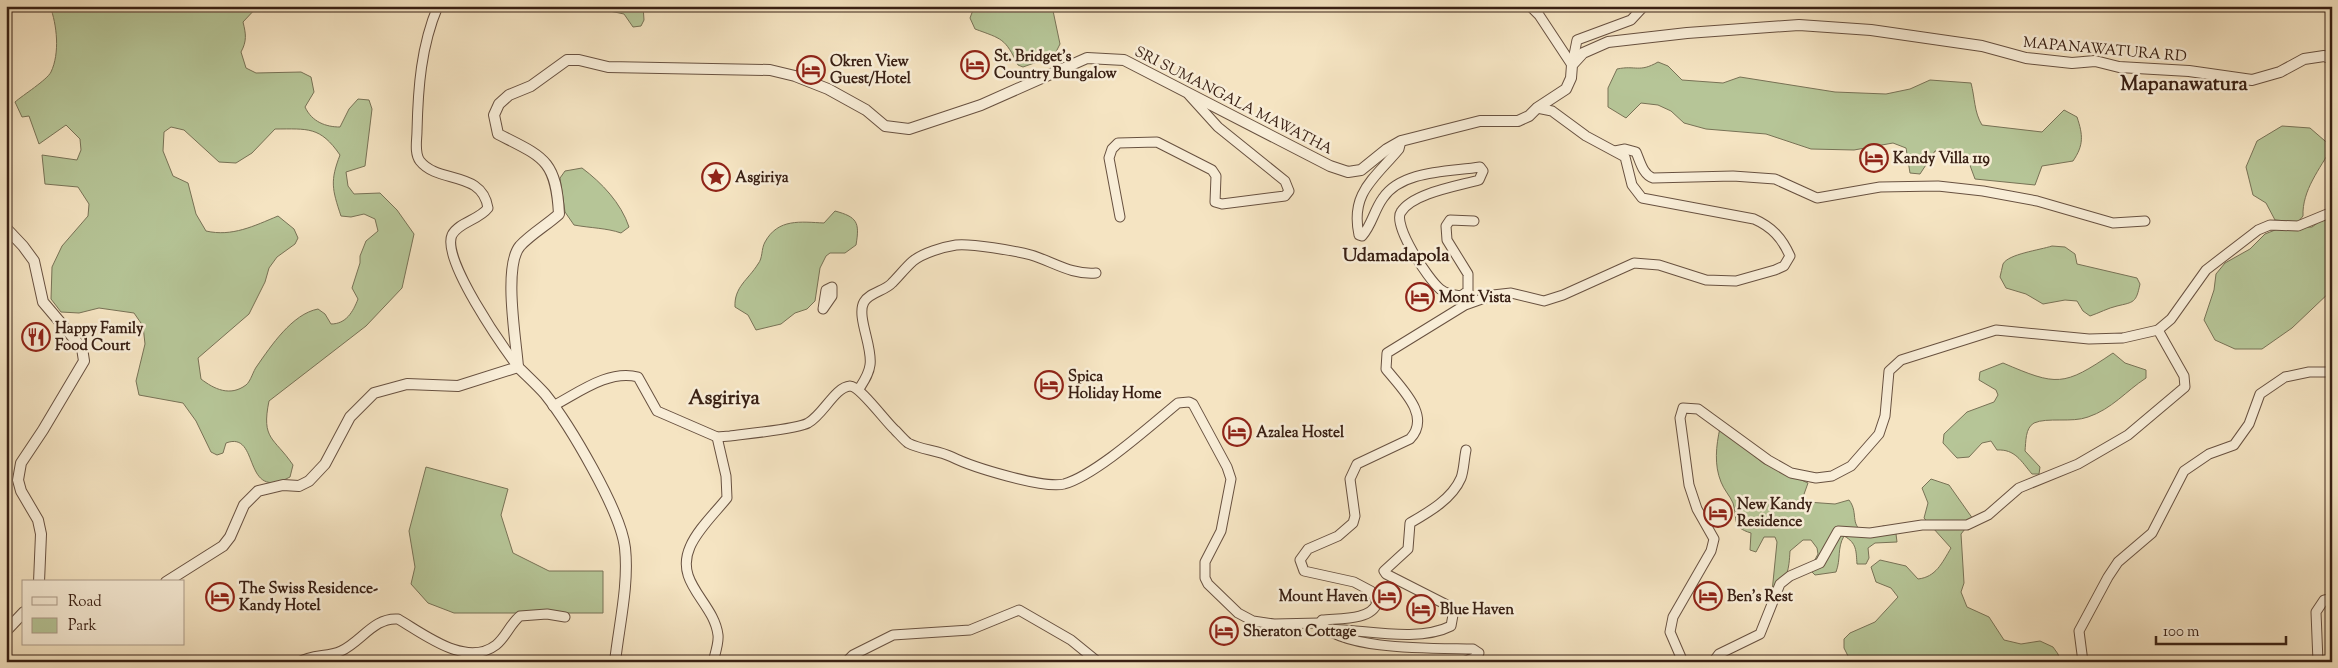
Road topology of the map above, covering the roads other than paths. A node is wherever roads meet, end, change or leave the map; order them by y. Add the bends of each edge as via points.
1 (438, 6) edge
2 (1530, 6) edge
3 (1644, 6) edge
4 (2332, 59) edge
5 (1572, 65) junction
6 (1187, 93) junction
7 (1537, 108) junction
8 (1401, 141) junction
9 (1614, 151) junction
10 (2332, 212) edge
11 (1120, 217) dead end
12 (1474, 221) dead end
13 (2145, 221) dead end
14 (6, 228) edge
15 (1096, 273) dead end
16 (2158, 330) junction
17 (518, 367) junction
18 (2332, 372) edge
19 (859, 388) junction
20 (553, 406) junction
21 (717, 437) junction
22 (1466, 450) dead end
23 (39, 580) edge
24 (169, 580) edge
25 (2332, 598) edge
26 (22, 614) edge
27 (565, 617) dead end
28 (1322, 626) junction
29 (6, 631) edge
30 (299, 662) edge
31 (615, 662) edge
32 (713, 662) edge
33 (846, 662) edge
34 (1098, 662) edge
35 (1463, 662) edge
36 (1683, 662) edge
37 (1713, 662) edge
38 (2083, 662) edge
39 (2318, 662) edge

1 - 17 street via 429,28 418,85 417,155 426,166 481,188 486,198 488,208 482,216 456,229 451,237 452,252 494,335
2 - 5 street via 1540,14
3 - 5 street via 1631,20 1577,40
4 - 5 street, MAPANAWATURA RD via 2324,56 2304,59 2280,72 2252,80 2189,71 2119,67 2095,61 2072,63 2026,58 1982,46 1871,30 1799,25 1608,42 1583,53
5 - 7 street via 1566,89
6 - 8 street, SRI SUMANGALA MAWATHA via 1330,166 1348,172 1361,170
6 - 11 street via 1218,126 1286,181 1289,191 1285,196 1222,204 1215,202 1216,176 1206,165 1157,142 1118,143 1109,158
6 - 17 street, SRI SUMANGALA MAWATHA via 1124,60 1087,58 981,105 909,129 885,126 866,110 828,90 770,70 608,67 567,60 532,86 509,95 499,104 494,115 498,134 538,155 551,169 558,194 559,214 520,247 513,259 510,275
7 - 8 street, SRI SUMANGALA MAWATHA via 1518,121 1461,125
7 - 9 street via 1552,111 1586,136
8 - 12 street via 1399,150 1360,196 1356,217 1359,235 1367,230 1383,198 1398,184 1421,176 1480,167 1483,172 1479,180 1422,197 1408,204 1398,219 1402,232 1430,277 1440,289 1462,296 1468,291 1468,274 1447,240 1446,226 1450,220
9 - 13 street via 1636,152 1645,172 1654,178 1733,176 1775,179 1817,198 1880,187 1938,186 2037,201 2113,223
9 - 28 street via 1626,157 1632,185 1642,198 1754,218 1766,224 1782,239 1790,256 1784,266 1736,281 1706,280 1659,264 1634,263 1544,301 1511,293 1493,295 1465,305 1387,353 1386,369 1415,405 1416,432 1410,439 1357,464 1350,479 1355,516 1353,524 1338,536 1308,549 1300,560 1304,571 1354,582 1371,591 1377,603 1362,616 1322,620
10 - 16 street via 2298,226 2270,225 2258,230 2206,270 2171,319
14 - 23 street via 34,262 44,302 84,354 84,361 21,463 18,480 21,491 38,520 41,534
15 - 19 street via 1081,274 1030,255 978,247 956,245 924,255 914,260 889,286 864,302 862,314 871,349 867,376
16 - 36 street via 2124,338 2089,339 1996,330 1902,360 1889,370 1885,416 1879,434 1851,466 1832,476 1816,478 1791,473 1698,409 1683,408 1680,418 1689,485 1697,509 1714,540 1711,551 1673,617 1670,632
16 - 37 street via 2184,376 2185,387 2128,435 2078,464 2019,488 1988,515 1967,525 1922,525 1870,533 1838,531 1820,563 1780,584 1760,634 1718,654
17 - 20 street
17 - 24 street via 458,386 407,384 374,393 350,417 325,464 309,481 299,486 283,485 258,491 244,505 223,546
18 - 38 street via 2285,377 2260,394 2249,424 2234,445 2209,454 2184,472 2152,533 2118,562 2079,631
19 - 21 street via 841,388 808,424
19 - 28 street via 881,417 908,443 949,455 968,465 1047,484 1063,484 1078,478 1178,403 1193,404 1227,467 1230,479 1221,531 1205,562 1208,584 1238,613 1253,621
20 - 21 street via 613,375 630,374 638,377 657,410
20 - 31 street via 613,508 625,548
21 - 32 street via 726,476 727,498 690,546 685,564 689,581 717,629
22 - 28 street via 1461,478 1445,499 1410,523 1408,549 1384,571 1445,604 1453,615 1451,626 1439,632 1410,634
25 - 39 street via 2324,600 2316,612
26 - 29 street
27 - 30 street via 547,614 520,616 495,647 465,654 391,618 340,651
28 - 35 street via 1336,636 1383,645 1473,649 1478,653
33 - 34 street via 853,655 893,635 970,630 1018,610 1071,640

